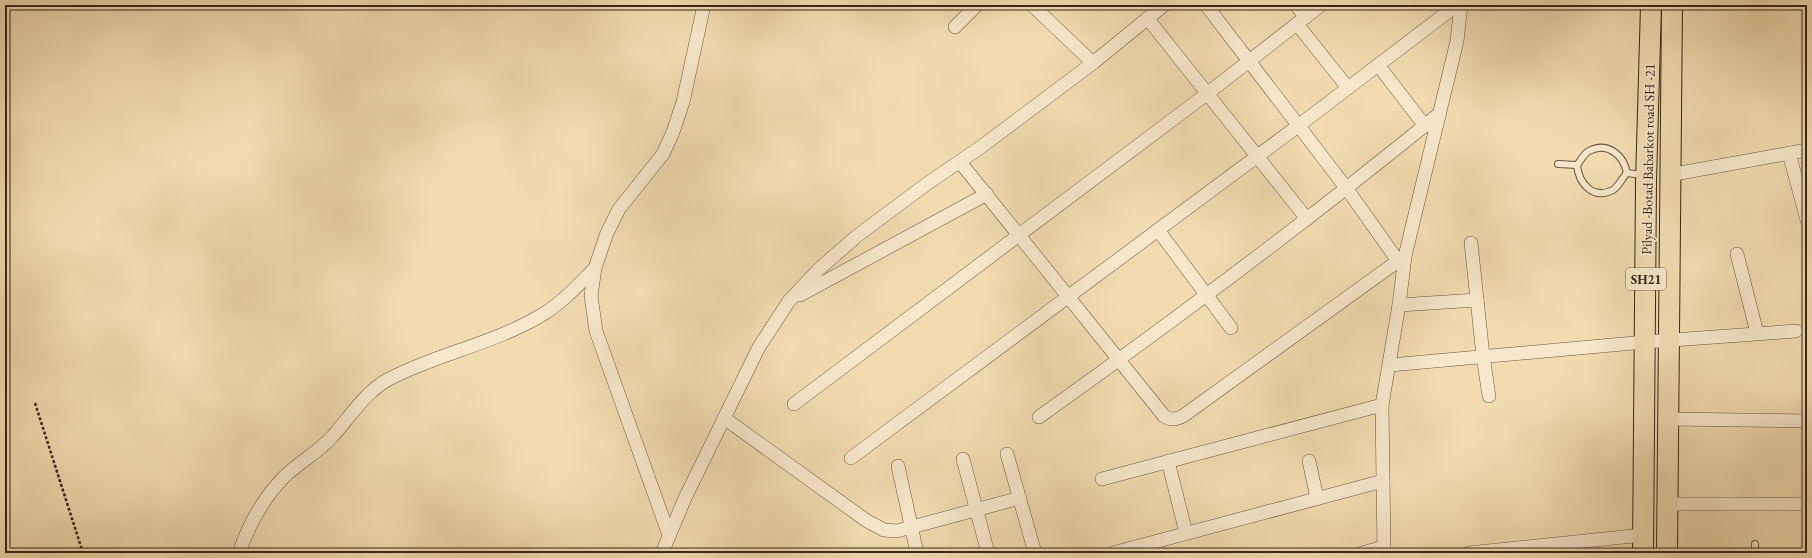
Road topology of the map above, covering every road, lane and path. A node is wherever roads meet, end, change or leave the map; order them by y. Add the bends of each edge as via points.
1 (704, 5) edge
2 (977, 5) edge
3 (1032, 5) edge
4 (1164, 5) edge
5 (1206, 5) edge
6 (1296, 5) edge
7 (1322, 5) edge
8 (1457, 5) edge
9 (1461, 5) edge
10 (1651, 5) edge
11 (1672, 5) edge
12 (1148, 19) junction
13 (1302, 20) junction
14 (955, 27) dead end
15 (1248, 61) junction
16 (1093, 64) junction
17 (1378, 65) junction
18 (1348, 88) junction
19 (1208, 93) junction
20 (1439, 114) junction
21 (1298, 126) junction
22 (1425, 126) junction
23 (1807, 150) edge
24 (1788, 153) junction
25 (1258, 156) junction
26 (960, 162) junction
27 (1558, 164) dead end
28 (1577, 165) junction
29 (1627, 173) junction
30 (1669, 174) junction
31 (1647, 175) junction
32 (1347, 189) junction
33 (987, 194) junction
34 (1307, 219) junction
35 (1807, 220) edge
36 (1158, 230) junction
37 (1019, 234) junction
38 (1471, 243) dead end
39 (1737, 254) dead end
40 (1402, 259) junction
41 (594, 268) junction
42 (1206, 294) junction
43 (1068, 297) junction
44 (1477, 300) junction
45 (789, 301) junction
46 (1399, 305) junction
47 (1231, 328) dead end
48 (1796, 331) dead end
49 (1757, 333) junction
50 (1668, 340) junction
51 (1645, 342) junction
52 (1482, 356) junction
53 (1118, 360) junction
54 (1390, 365) junction
55 (1489, 396) dead end
56 (35, 403) dead end
57 (794, 404) dead end
58 (1382, 405) junction
59 (1039, 417) dead end
60 (724, 418) junction
61 (1668, 419) junction
62 (1807, 421) edge
63 (1007, 454) dead end
64 (850, 458) dead end
65 (963, 459) dead end
66 (1168, 461) junction
67 (1310, 461) dead end
68 (898, 466) dead end
69 (1102, 479) dead end
70 (1383, 481) junction
71 (1020, 498) junction
72 (1317, 498) junction
73 (1667, 504) junction
74 (1807, 504) edge
75 (976, 509) junction
76 (911, 527) junction
77 (1186, 533) junction
78 (669, 536) junction
79 (1643, 544) edge
80 (1755, 544) dead end
81 (1583, 547) edge
82 (1384, 550) edge
83 (83, 553) edge
84 (239, 553) edge
85 (662, 553) edge
86 (917, 553) edge
87 (988, 553) edge
88 (1035, 553) edge
89 (1113, 553) edge
90 (1362, 553) edge
91 (1476, 553) edge
92 (1667, 553) edge
93 (1754, 553) edge

1 - 41 street via 683,102 673,132 663,154 619,209
2 - 14 street
3 - 16 street
4 - 12 street
5 - 15 street
6 - 13 street
7 - 13 street
8 - 17 street
9 - 20 street via 1457,41
10 - 31 main road, Pilyad -Botad Babarkot road SH -21 / SH21
11 - 30 main road, Pilyad -Botad Babarkot road SH -21 / SH21
12 - 16 street
12 - 19 street
13 - 15 street
13 - 18 street
15 - 19 street
15 - 21 street
16 - 26 street
17 - 18 street
17 - 22 street
18 - 21 street
19 - 25 street
19 - 37 street
20 - 22 street
20 - 40 street
21 - 25 street
21 - 32 street
22 - 32 street
23 - 24 street
24 - 30 street
24 - 35 street
25 - 34 street
25 - 36 street
26 - 33 street
26 - 45 street via 857,236
27 - 28 lane
28 - 29 lane via 1590,151 1606,149 1621,157
28 - 29 lane via 1578,176 1584,186 1593,192 1604,193 1614,189
29 - 31 lane
30 - 50 main road, Pilyad -Botad Babarkot road SH -21 / SH21
31 - 51 main road, Pilyad -Botad Babarkot road SH -21 / SH21
32 - 34 street
32 - 40 street
33 - 37 street
33 - 45 street
34 - 42 street
36 - 42 street
36 - 43 street
37 - 43 street
37 - 57 street
38 - 44 street
39 - 49 street
40 - 46 street
40 - 53 street via 1175,420 1164,416
41 - 78 street via 591,296 596,331
41 - 84 street via 563,300 530,321 505,334 388,380 368,395 329,440 286,475 264,501 247,529
42 - 47 street
42 - 53 street
43 - 53 street
43 - 64 street
44 - 46 street
44 - 52 street
45 - 60 street via 759,347
46 - 54 street
48 - 49 street
49 - 50 street
50 - 51 street
50 - 61 main road, Pilyad -Botad Babarkot road SH -21 / SH21
51 - 52 street
51 - 79 main road, Pilyad -Botad Babarkot road SH -21 / SH21
52 - 54 street
52 - 55 street
53 - 59 street
54 - 58 street
56 - 83 path
58 - 66 street
58 - 70 street
60 - 76 street via 867,521 884,530
60 - 78 street
61 - 62 street
61 - 73 main road, Pilyad -Botad Babarkot road SH -21 / SH21
63 - 71 street
65 - 75 street
66 - 69 street
66 - 77 street
67 - 72 street
68 - 76 street
70 - 72 street
70 - 82 street
71 - 75 street
71 - 88 street
72 - 77 street
73 - 74 street
73 - 92 main road, Pilyad -Botad Babarkot road SH -21 / SH21
75 - 76 street
75 - 87 street
76 - 86 street
77 - 89 street
78 - 85 street
79 - 81 street
80 - 93 lane
81 - 91 street
82 - 90 street

